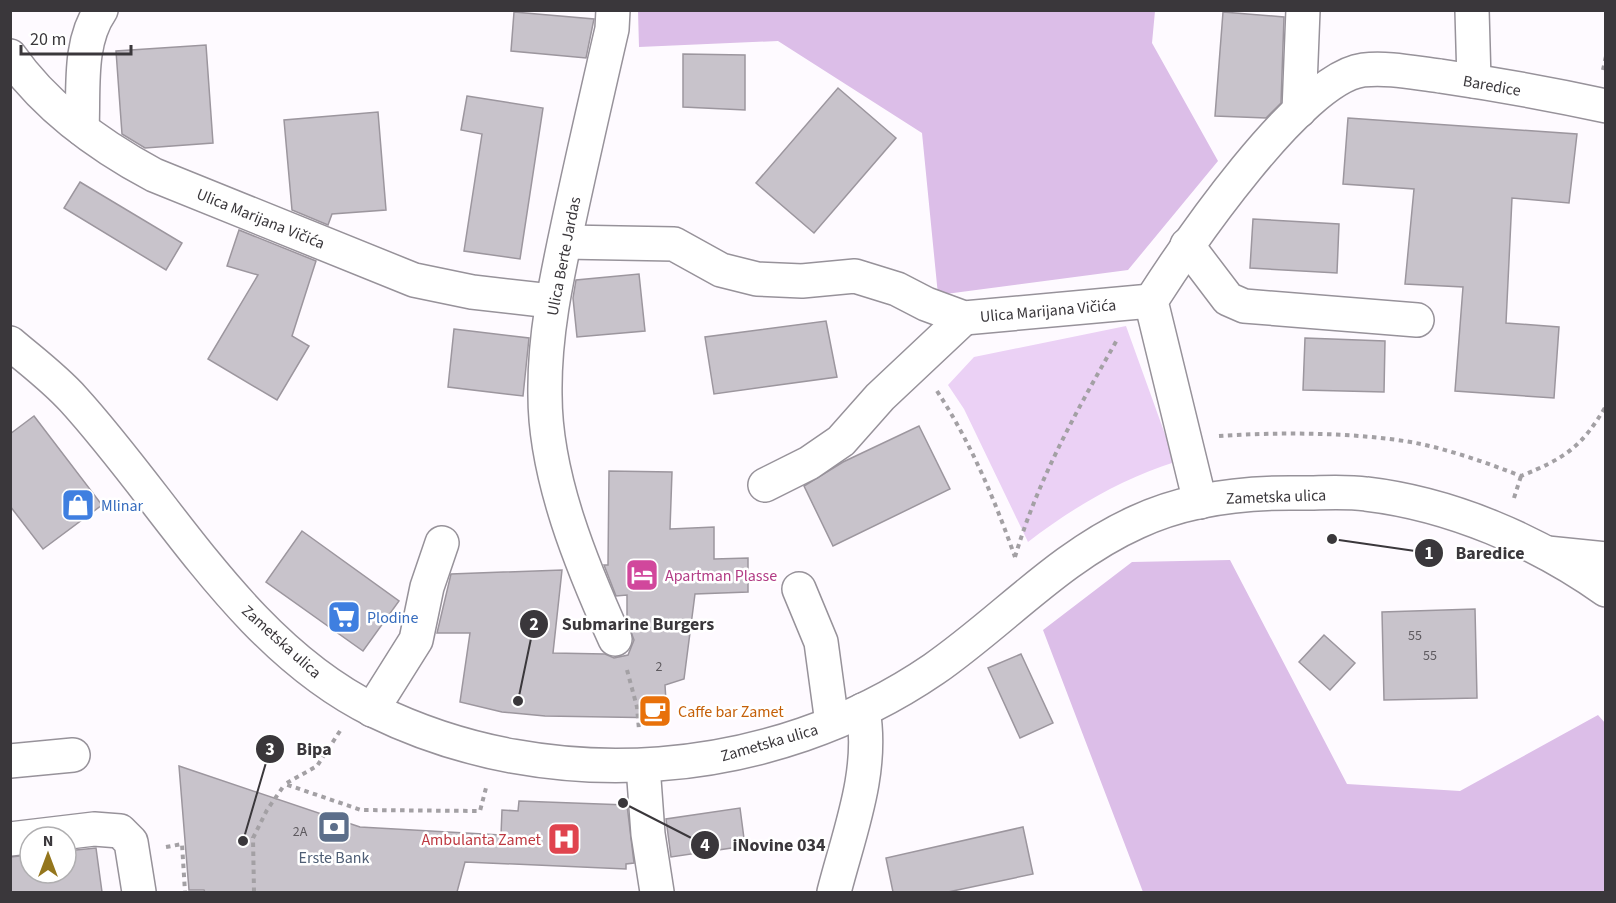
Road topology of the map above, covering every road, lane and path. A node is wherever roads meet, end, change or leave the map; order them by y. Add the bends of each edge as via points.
1 (101, 10) edge
2 (613, 10) edge
3 (1303, 10) edge
4 (1472, 10) edge
5 (10, 56) edge
6 (1474, 81) junction
7 (1605, 106) edge
8 (1299, 111) junction
9 (82, 129) junction
10 (565, 242) junction
11 (1187, 245) junction
12 (551, 301) junction
13 (1151, 301) junction
14 (964, 318) junction
15 (1417, 320) dead end
16 (10, 343) edge
17 (919, 363) junction
18 (1605, 406) edge
19 (1221, 436) dead end
20 (1521, 476) junction
21 (765, 485) dead end
22 (1200, 502) junction
23 (1512, 502) dead end
24 (442, 543) dead end
25 (1547, 553) junction
26 (1605, 559) edge
27 (799, 589) dead end
28 (1605, 590) edge
29 (615, 639) joint
30 (372, 710) junction
31 (862, 710) junction
32 (832, 723) junction
33 (342, 728) dead end
34 (642, 753) junction
35 (73, 755) dead end
36 (10, 761) edge
37 (488, 782) dead end
38 (285, 784) junction
39 (10, 839) edge
40 (139, 892) edge
41 (254, 892) edge
42 (657, 892) edge
43 (834, 892) edge

1 - 9 street via 85,46
2 - 10 street, Ulica Berte Jardas
3 - 8 street
4 - 6 street
5 - 9 street, Ulica Marijana Vičića
6 - 7 street, Baredice
6 - 8 street, Baredice via 1362,70 1332,82
8 - 11 street, Baredice via 1237,179
9 - 12 street, Ulica Marijana Vičića via 154,175 414,280 472,292
10 - 12 street, Ulica Berte Jardas
10 - 14 street, Ulica Marijana Vičića via 674,244 721,270 757,279 802,281 855,276
11 - 13 street, Baredice
11 - 15 street via 1228,299 1244,306
12 - 29 street, Ulica Berte Jardas via 544,396 553,461 586,575
13 - 14 street, Ulica Marijana Vičića
13 - 17 path via 1130,317 1055,450 1029,510 1015,558 991,489 961,427
13 - 22 street
14 - 17 street
16 - 30 street, Zametska ulica via 70,396 252,617 314,673
17 - 21 street via 880,397 841,441 809,463
18 - 20 path via 1572,451
19 - 20 path via 1272,434 1416,443
20 - 23 path
22 - 25 street, Zametska ulica via 1276,492 1365,494 1467,519
22 - 31 street, Zametska ulica via 1135,522 1051,573 975,639
24 - 30 street via 427,587 416,640
25 - 26 street
25 - 28 street, Zametska ulica
27 - 32 street via 821,642
29 - 34 path via 637,707
30 - 34 street, Zametska ulica via 432,735 494,753 557,762
31 - 32 street, Zametska ulica
31 - 43 street via 867,734 865,773
32 - 34 street, Zametska ulica via 729,756
33 - 38 path via 317,766
34 - 42 street
35 - 36 street
37 - 38 path via 480,811 361,810
38 - 41 path via 253,838
39 - 40 street via 94,829 120,831 131,842

